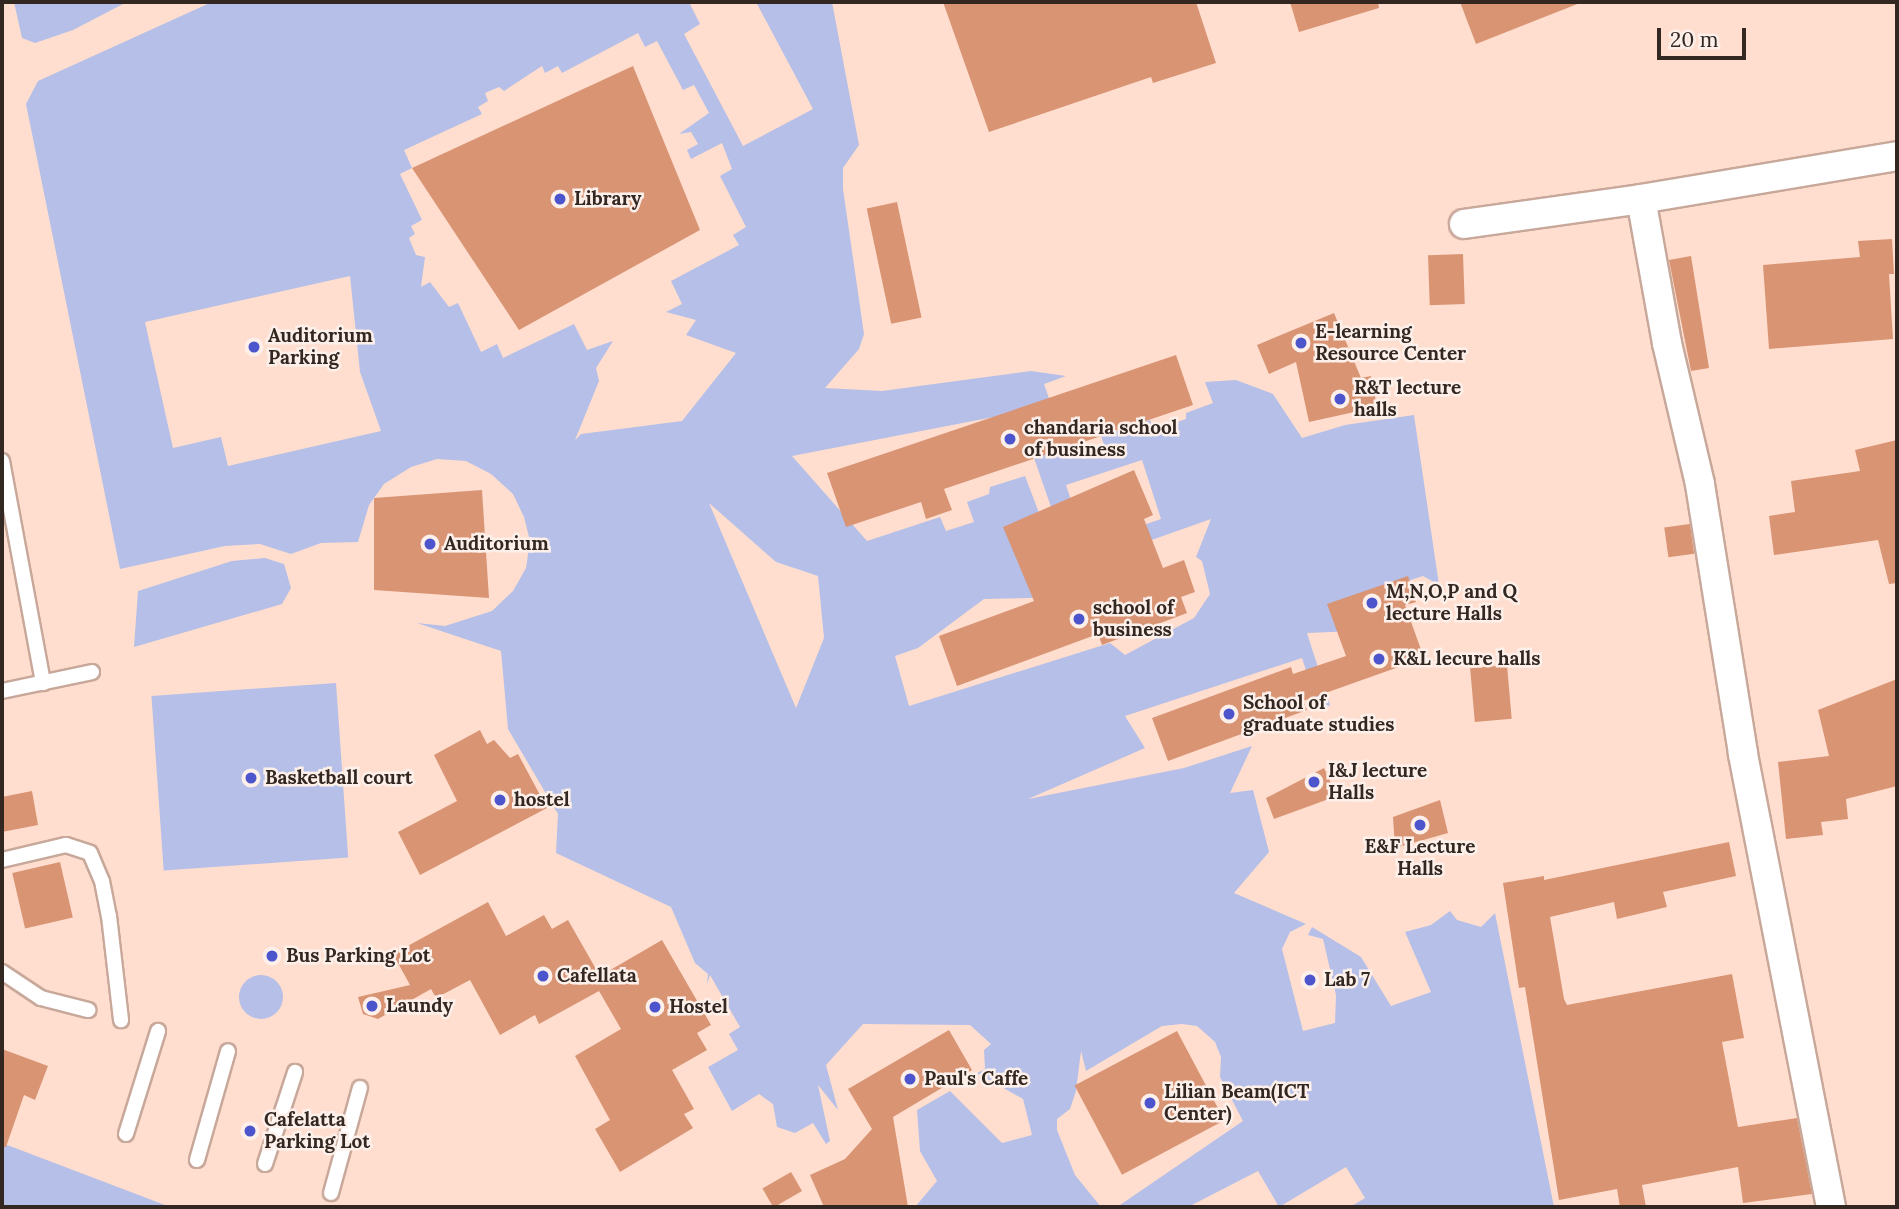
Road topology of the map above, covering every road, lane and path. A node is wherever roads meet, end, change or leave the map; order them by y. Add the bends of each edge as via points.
1 (1897, 156) edge
2 (1641, 199) junction
3 (1464, 225) dead end
4 (2, 461) edge
5 (92, 671) dead end
6 (43, 683) junction
7 (2, 691) edge
8 (2, 860) edge
9 (2, 972) edge
10 (88, 1010) dead end
11 (121, 1020) dead end
12 (158, 1031) dead end
13 (228, 1051) dead end
14 (295, 1072) dead end
15 (360, 1088) dead end
16 (126, 1134) dead end
17 (197, 1160) dead end
18 (265, 1164) dead end
19 (331, 1193) dead end
20 (1830, 1207) edge

1 - 2 street
2 - 3 street
2 - 20 street via 1667,343 1700,484 1741,740
4 - 6 lane
5 - 6 lane
6 - 7 lane
8 - 11 lane via 66,845 90,853 109,916
9 - 10 lane via 41,998
12 - 16 lane
13 - 17 lane
14 - 18 lane
15 - 19 lane

